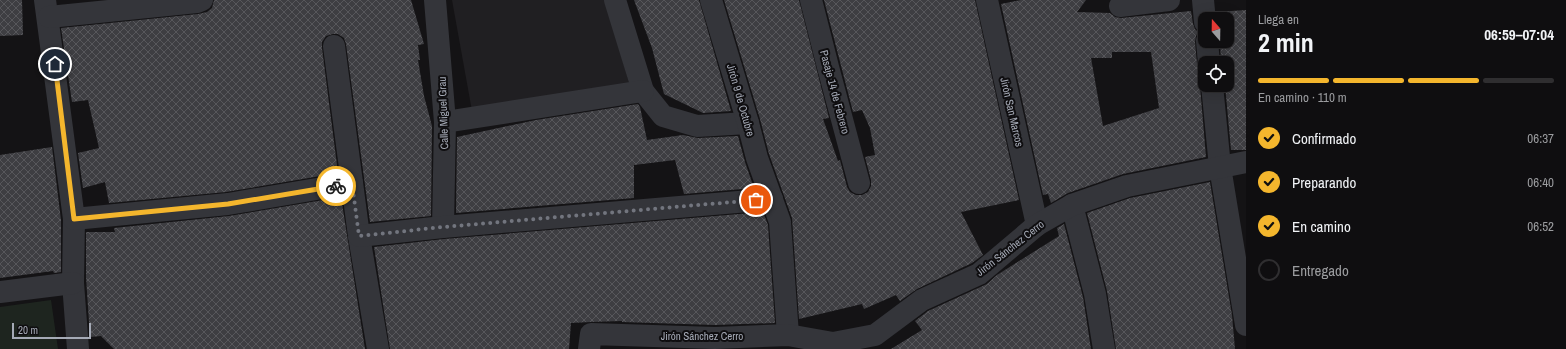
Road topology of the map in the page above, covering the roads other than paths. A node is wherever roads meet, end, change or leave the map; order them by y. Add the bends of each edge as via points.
1 (202, 0) edge
2 (435, 0) edge
3 (615, 0) edge
4 (710, 0) edge
5 (811, 0) edge
6 (987, 0) edge
7 (1169, 0) edge
8 (1203, 0) edge
9 (1120, 6) dead end
10 (47, 9) edge
11 (1204, 12) edge
12 (334, 46) dead end
13 (643, 92) junction
14 (1213, 92) edge
15 (445, 122) junction
16 (748, 123) junction
17 (1246, 162) edge
18 (1220, 167) junction
19 (352, 183) junction
20 (859, 183) dead end
21 (772, 199) junction
22 (1072, 205) junction
23 (74, 219) junction
24 (1037, 225) junction
25 (443, 227) junction
26 (359, 236) junction
27 (73, 283) junction
28 (0, 292) edge
29 (1246, 326) edge
30 (788, 335) junction
31 (590, 342) edge
32 (78, 349) edge
33 (378, 349) edge
34 (1104, 349) edge

1 - 10 street
2 - 15 street, Calle Miguel Grau
3 - 13 street
4 - 16 street, Jirón 9 de Octubre
5 - 20 street, Pasaje 14 de Febrero
6 - 24 street, Jirón San Marcos
7 - 9 street
8 - 11 street
10 - 23 street
12 - 19 street
13 - 15 street
13 - 16 street via 662,116 697,126
14 - 18 street
15 - 25 street, Calle Miguel Grau
16 - 21 street, Jirón 9 de Octubre
17 - 18 street, Jirón Sánchez Cerro
18 - 22 street, Jirón Sánchez Cerro via 1127,186
18 - 29 street
19 - 23 street via 228,204
19 - 26 street
21 - 25 street
21 - 30 street, Jirón 9 de Octubre via 780,222
22 - 24 street, Jirón Sánchez Cerro
22 - 34 street via 1095,294
23 - 27 street
24 - 30 street, Jirón Sánchez Cerro via 979,274 922,300 875,335 833,343
25 - 26 street
26 - 33 street
27 - 28 street
27 - 32 street
30 - 31 street, Jirón Sánchez Cerro

